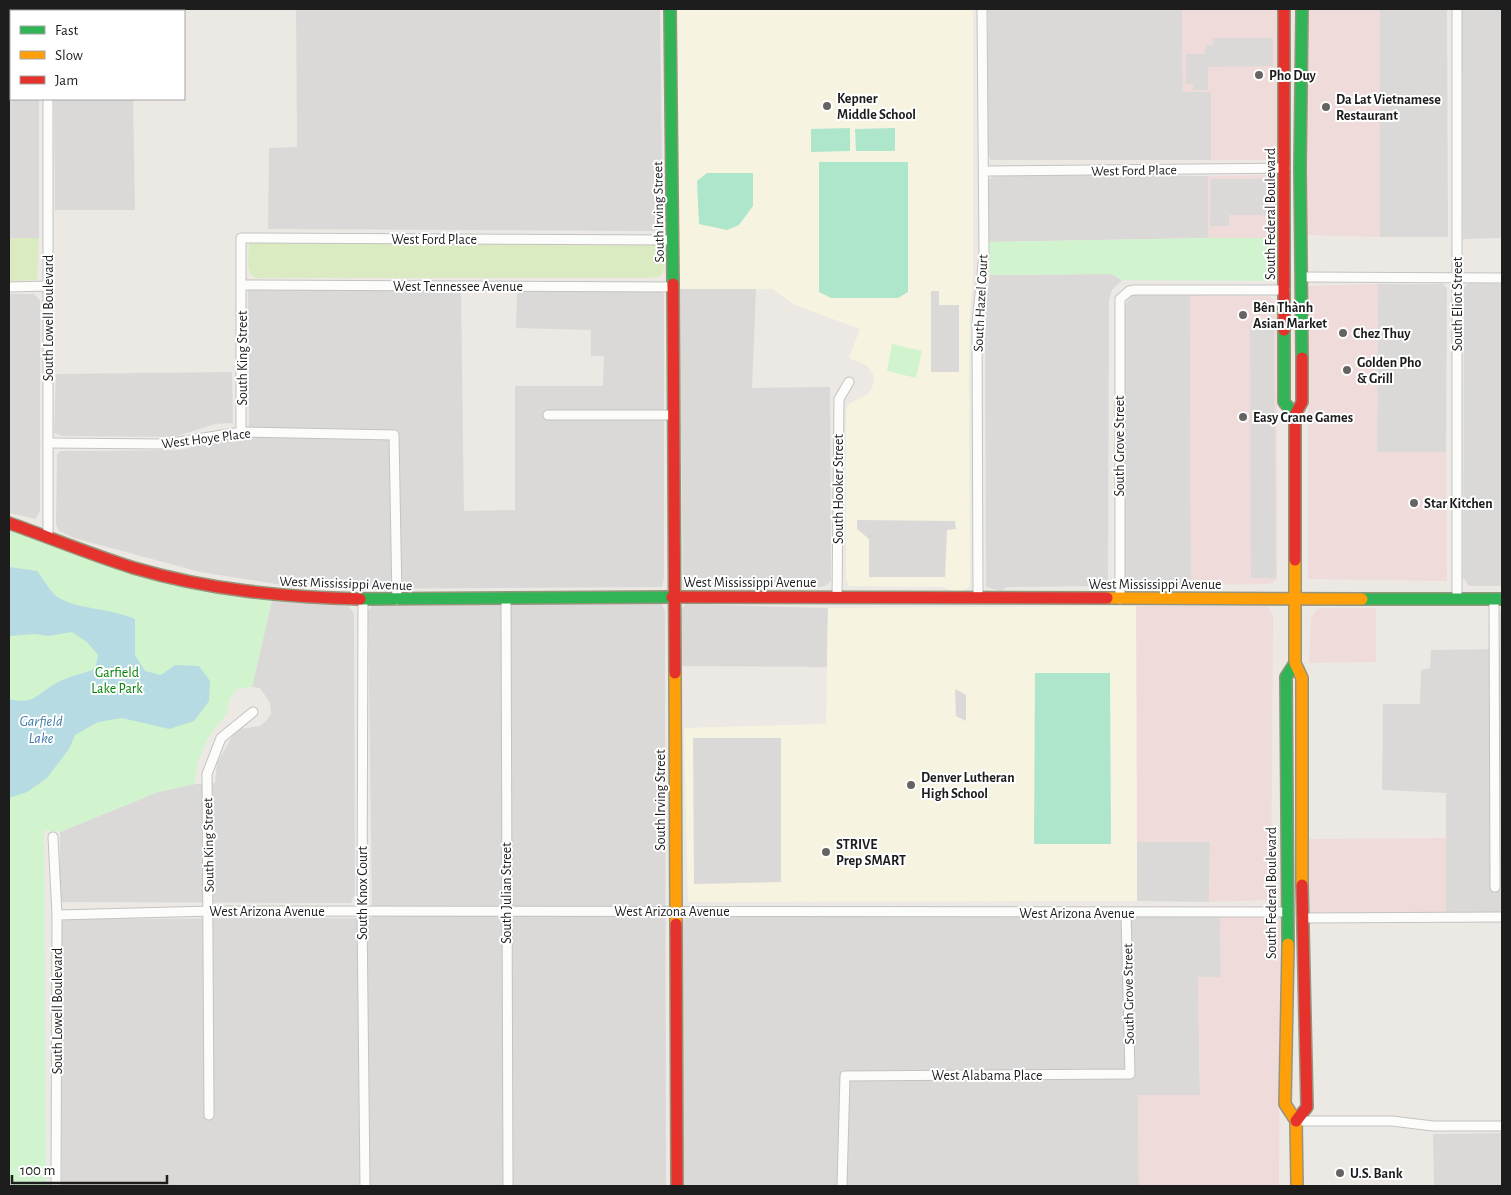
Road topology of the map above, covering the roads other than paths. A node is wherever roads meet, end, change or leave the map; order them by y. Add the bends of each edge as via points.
1 (670, 9) edge
2 (982, 9) edge
3 (1284, 9) edge
4 (1302, 9) edge
5 (1457, 9) edge
6 (48, 100) edge
7 (1285, 168) junction
8 (984, 172) junction
9 (673, 240) junction
10 (1301, 278) junction
11 (1457, 278) junction
12 (1502, 278) edge
13 (242, 285) junction
14 (9, 286) edge
15 (48, 286) junction
16 (673, 287) junction
17 (1285, 290) junction
18 (849, 382) dead end
19 (548, 415) dead end
20 (674, 415) junction
21 (1295, 415) junction
22 (241, 432) junction
23 (48, 443) junction
24 (9, 523) edge
25 (48, 537) junction
26 (674, 597) junction
27 (978, 597) junction
28 (838, 598) junction
29 (1296, 598) junction
30 (1120, 599) junction
31 (1457, 599) junction
32 (1498, 599) edge
33 (363, 600) junction
34 (398, 600) junction
35 (506, 600) junction
36 (1295, 663) junction
37 (253, 712) dead end
38 (53, 836) dead end
39 (1495, 888) dead end
40 (676, 910) junction
41 (209, 911) junction
42 (362, 911) junction
43 (506, 911) junction
44 (1288, 912) junction
45 (1126, 914) junction
46 (58, 915) junction
47 (1502, 917) edge
48 (1302, 918) junction
49 (1130, 1074) joint
50 (209, 1115) dead end
51 (1296, 1121) junction
52 (1502, 1126) edge
53 (56, 1186) edge
54 (365, 1186) edge
55 (508, 1186) edge
56 (677, 1186) edge
57 (842, 1186) edge
58 (1297, 1186) edge

1 - 9 street, South Irving Street
2 - 8 street, South Hazel Court
3 - 7 street, South Federal Boulevard
4 - 10 street, South Federal Boulevard
5 - 11 street, South Eliot Street
6 - 15 street, South Lowell Boulevard
7 - 8 street, West Ford Place
7 - 17 street, South Federal Boulevard
8 - 27 street, South Hazel Court via 984,255 977,323
9 - 13 street, West Ford Place via 241,238
9 - 16 street, South Irving Street
10 - 11 street
10 - 21 street, South Federal Boulevard via 1302,402
11 - 12 street
11 - 31 street, South Eliot Street
13 - 16 street, West Tennessee Avenue
13 - 22 street, South King Street
14 - 15 street
15 - 23 street, South Lowell Boulevard
16 - 20 street, South Irving Street
17 - 21 street, South Federal Boulevard via 1284,402
17 - 30 street, South Grove Street via 1134,290 1120,299
18 - 28 street, South Hooker Street via 839,399
19 - 20 street
20 - 26 street, South Irving Street
21 - 29 street, South Federal Boulevard
22 - 23 street, West Hoye Place via 166,444
22 - 34 street, West Hoye Place via 394,435
23 - 25 street, South Lowell Boulevard
24 - 25 street, West Mississippi Avenue
25 - 33 street, West Mississippi Avenue via 134,568 177,579 269,595
26 - 28 street, West Mississippi Avenue
26 - 35 street, West Mississippi Avenue
26 - 40 street, South Irving Street
27 - 28 street, West Mississippi Avenue
27 - 30 street, West Mississippi Avenue
29 - 30 street, West Mississippi Avenue
29 - 31 street, West Mississippi Avenue
29 - 36 street, South Federal Boulevard
31 - 32 street, West Mississippi Avenue
32 - 39 street
33 - 34 street, West Mississippi Avenue
33 - 42 street, South Knox Court
34 - 35 street, West Mississippi Avenue
35 - 43 street, South Julian Street
36 - 44 street, South Federal Boulevard via 1286,677
36 - 48 street, South Federal Boulevard via 1302,678
37 - 41 street, South King Street via 221,738 207,774
38 - 46 street, South Lowell Boulevard
40 - 43 street, West Arizona Avenue
40 - 45 street, West Arizona Avenue
40 - 56 street, South Irving Street
41 - 42 street, West Arizona Avenue
41 - 46 street, West Arizona Avenue
41 - 50 street, South King Street
42 - 43 street, West Arizona Avenue
42 - 54 street, South Knox Court
43 - 55 street, South Julian Street
44 - 45 street, West Arizona Avenue
44 - 51 street, South Federal Boulevard via 1285,1104
45 - 49 street, South Grove Street
46 - 53 street, South Lowell Boulevard
47 - 48 street
48 - 51 street, South Federal Boulevard via 1306,1107
49 - 57 street, West Alabama Place via 845,1076
51 - 52 street
51 - 58 street, South Federal Boulevard

